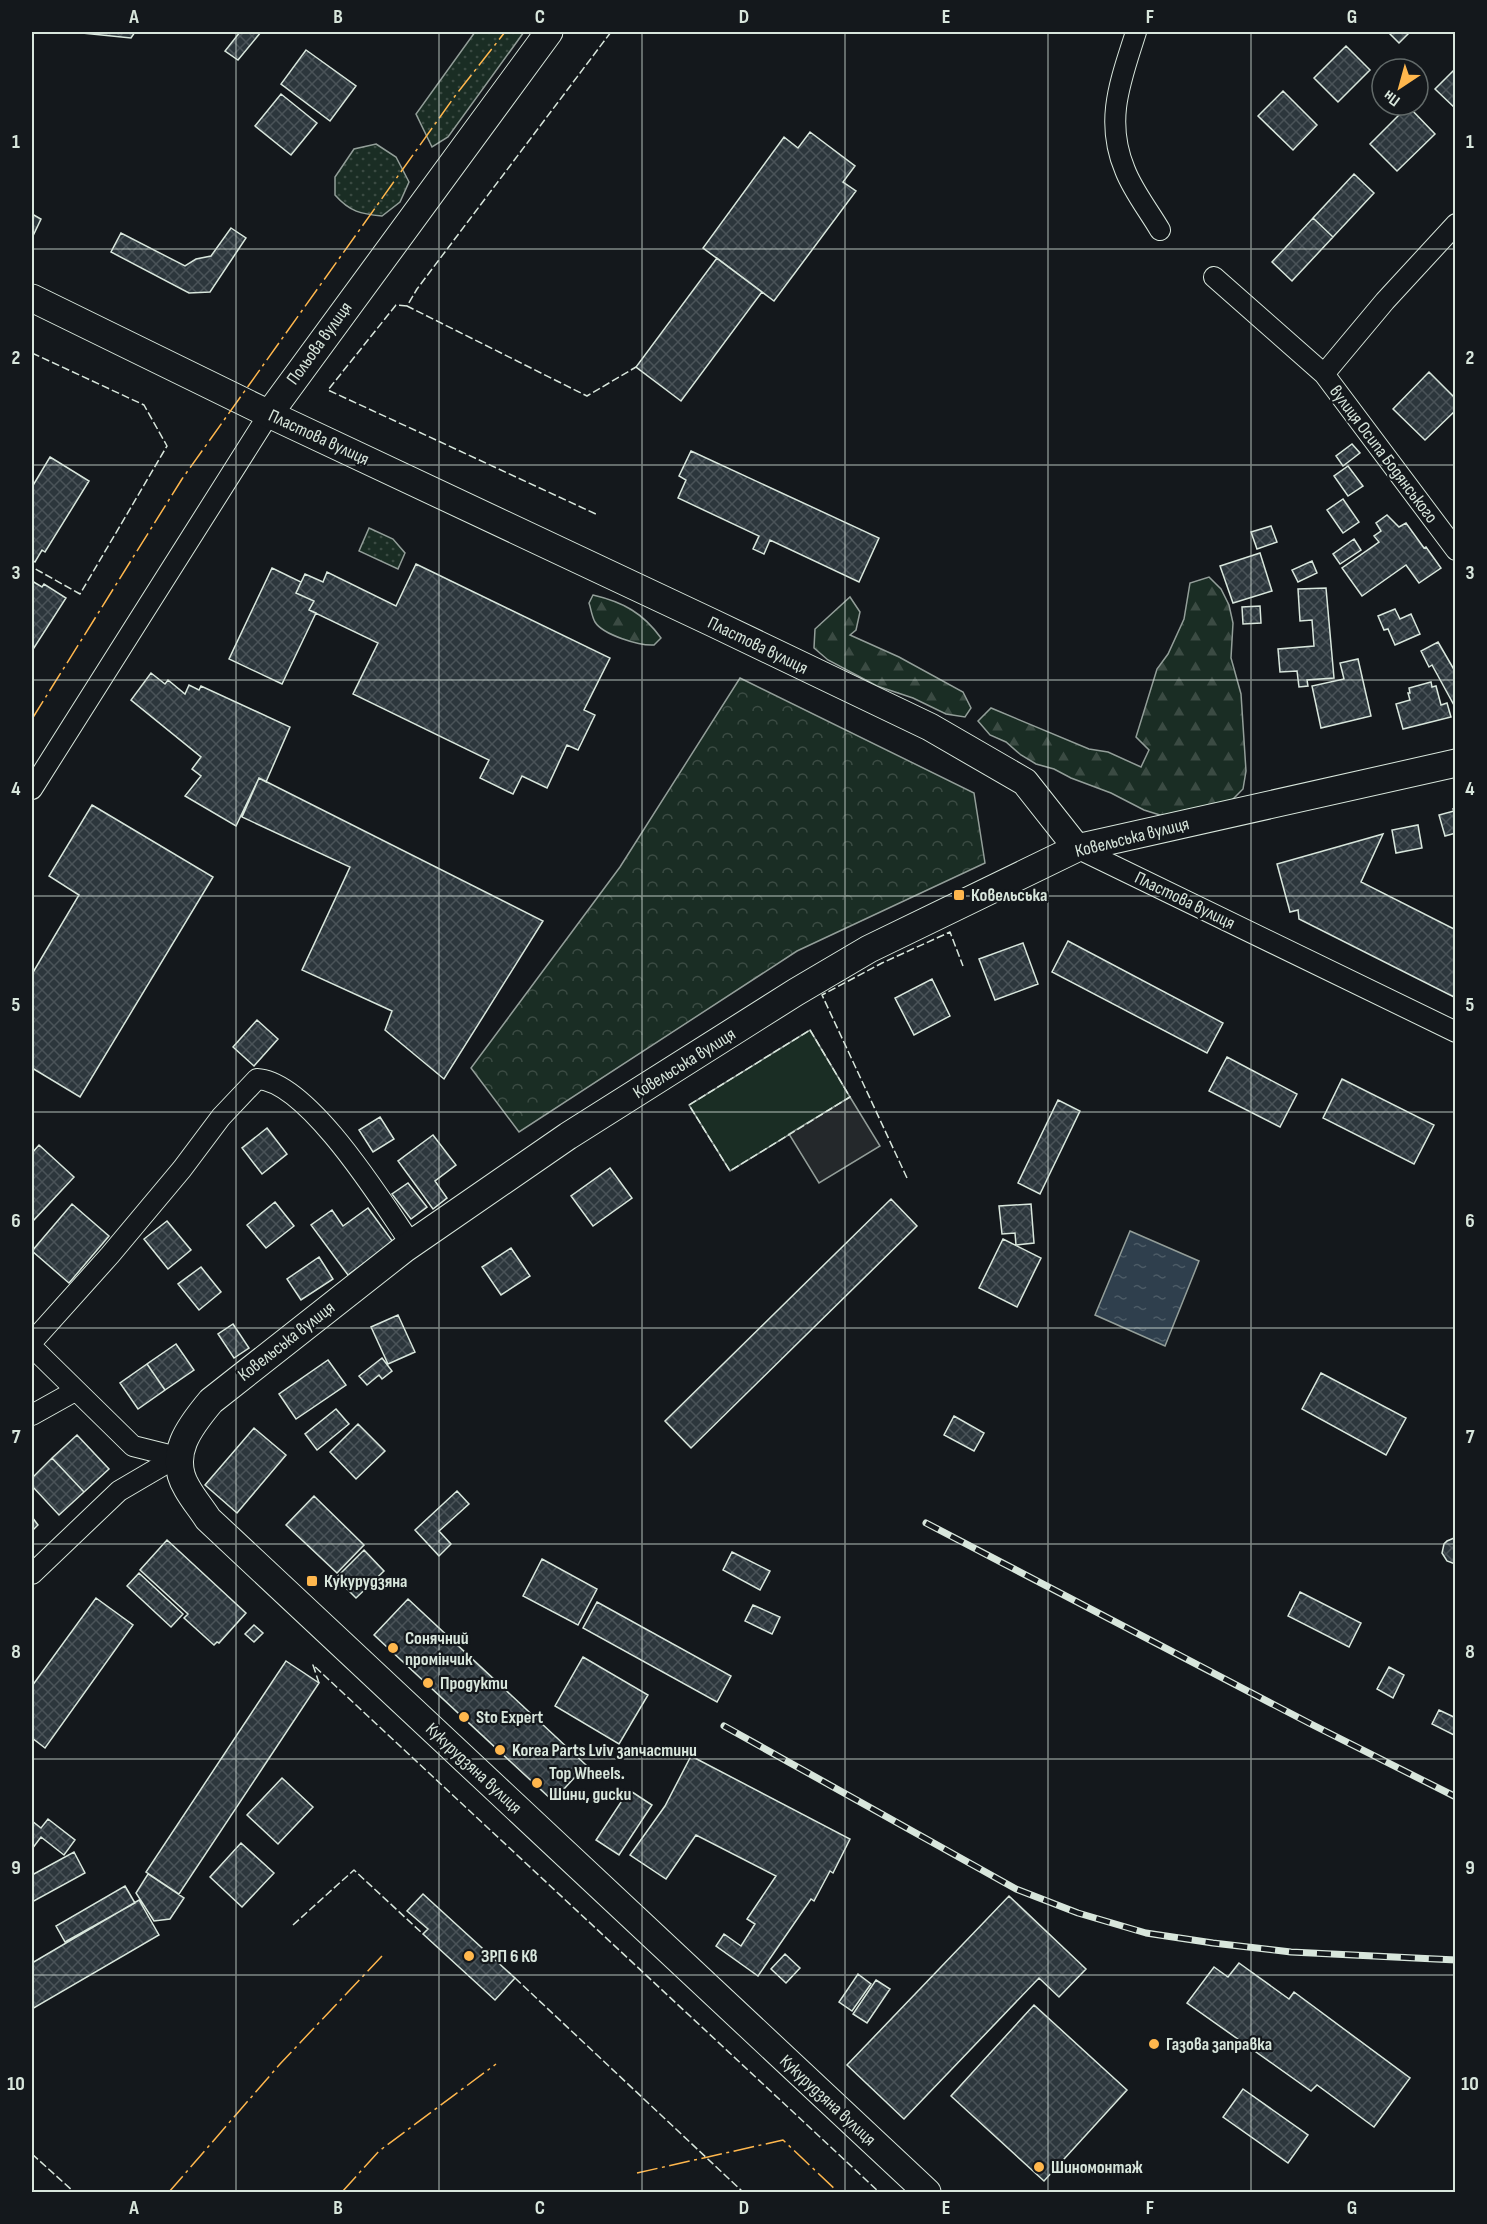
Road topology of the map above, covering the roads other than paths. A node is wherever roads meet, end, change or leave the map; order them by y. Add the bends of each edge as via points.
1 (549, 32) edge
2 (1136, 32) edge
3 (1455, 224) edge
4 (1160, 230) dead end
5 (1214, 277) dead end
6 (32, 298) edge
7 (1324, 374) junction
8 (269, 414) junction
9 (1455, 550) edge
10 (1455, 763) edge
11 (32, 789) edge
12 (1077, 848) junction
13 (1455, 1032) edge
14 (411, 1244) junction
15 (32, 1342) edge
16 (32, 1347) edge
17 (75, 1391) junction
18 (32, 1415) edge
19 (177, 1457) junction
20 (32, 1574) edge
21 (927, 2193) edge

1 - 8 main road, Польова вулиця
2 - 4 street via 1116,96 1115,135 1125,171
3 - 7 street, вулиця Осипа Бодянського
5 - 7 street
6 - 8 main road, Пластова вулиця
7 - 9 street, вулиця Осипа Бодянського
8 - 11 street, Польова вулиця
8 - 12 main road, Пластова вулиця via 930,727 1025,782
10 - 12 main road, Ковельська вулиця
12 - 13 street, Пластова вулиця
12 - 14 main road, Ковельська вулиця via 869,949 796,992 568,1136
14 - 15 street via 329,1130 281,1087 268,1079 257,1079 221,1117 111,1255
14 - 19 main road, Ковельська вулиця via 211,1401 191,1424
16 - 17 street
17 - 18 street
17 - 19 street via 134,1446
19 - 20 street via 119,1491
19 - 21 main road, Кукурудзяна вулиця via 185,1486 208,1519

